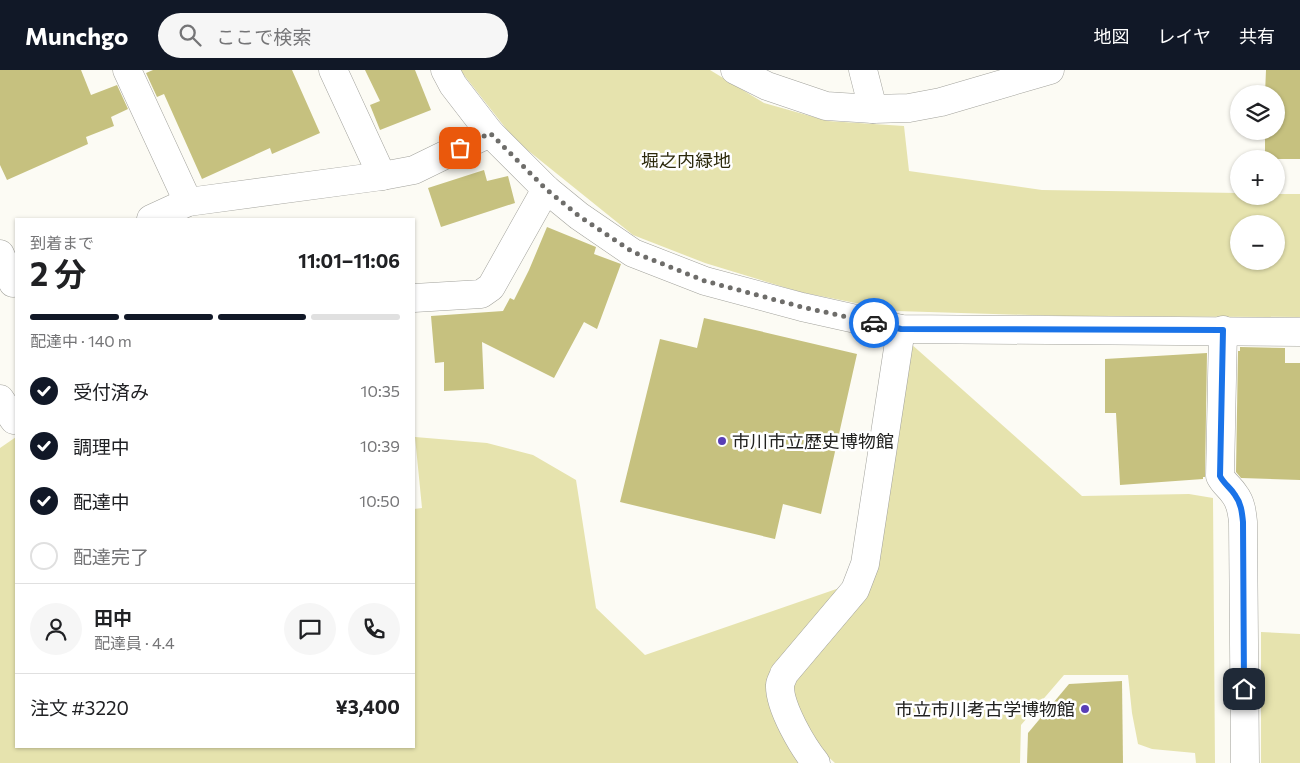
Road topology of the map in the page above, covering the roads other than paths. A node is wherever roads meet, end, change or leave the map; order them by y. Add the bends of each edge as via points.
1 (127, 70) edge
2 (333, 70) edge
3 (445, 70) edge
4 (735, 70) edge
5 (863, 70) edge
6 (1050, 70) edge
7 (873, 110) junction
8 (490, 133) junction
9 (382, 176) junction
10 (546, 189) junction
11 (188, 202) junction
12 (153, 218) edge
13 (0, 254) edge
14 (10, 286) edge
15 (415, 298) edge
16 (901, 329) junction
17 (1223, 330) junction
18 (1300, 332) edge
19 (0, 399) edge
20 (15, 419) edge
21 (816, 763) edge
22 (1245, 763) edge

1 - 11 street
2 - 9 street
3 - 8 street
4 - 7 street via 767,86 826,106
5 - 7 street
6 - 7 street via 942,102
8 - 9 street via 414,170
8 - 10 street
9 - 11 street
10 - 15 street via 491,287 481,294
10 - 16 street via 579,216 633,252 705,281
11 - 12 street
13 - 14 street
16 - 17 street
16 - 21 street via 865,564 855,590 784,674 780,685 795,732
17 - 18 street
17 - 22 street via 1220,476 1241,505 1243,522
19 - 20 street

